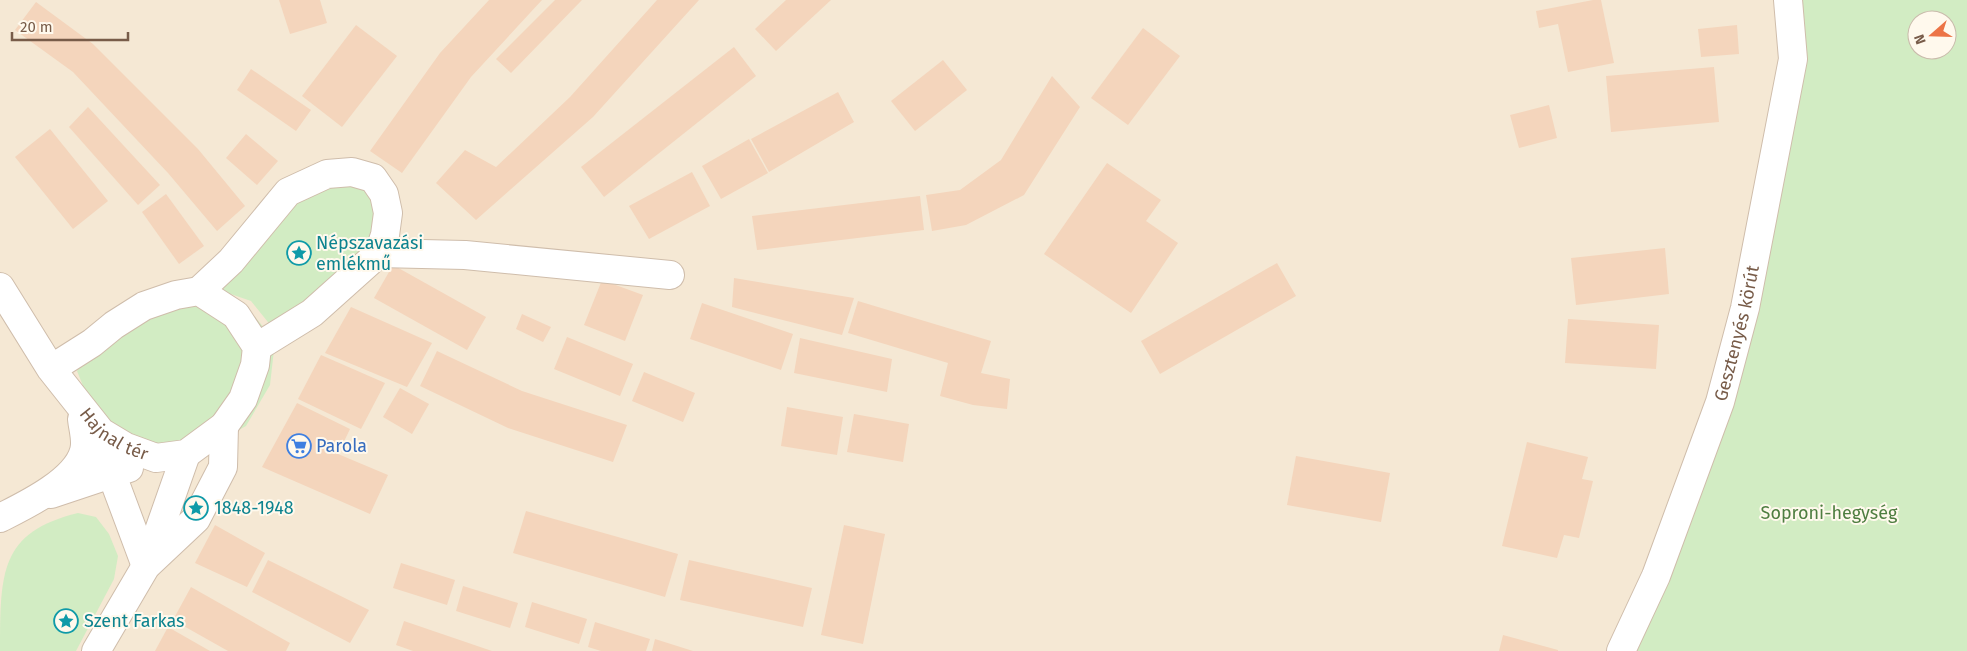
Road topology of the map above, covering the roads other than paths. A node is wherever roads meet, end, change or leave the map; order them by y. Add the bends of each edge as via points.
1 (1788, 0) edge
2 (379, 253) junction
3 (670, 275) dead end
4 (0, 287) edge
5 (199, 291) junction
6 (256, 348) junction
7 (50, 369) junction
8 (80, 408) junction
9 (224, 426) junction
10 (186, 454) junction
11 (156, 458) junction
12 (112, 475) junction
13 (42, 497) junction
14 (0, 518) edge
15 (146, 566) junction
16 (96, 651) edge
17 (1621, 651) edge

1 - 17 street, Gesztenyés körút via 1793,59 1745,308 1720,402 1656,576
2 - 3 street via 465,256
2 - 5 street via 388,213 384,194 373,178 352,172 327,174 288,192 230,261
2 - 6 street via 312,313
4 - 7 street
5 - 6 street via 236,315
5 - 7 street via 144,306
6 - 9 street, Hajnal tér via 255,365 244,399
7 - 8 street
8 - 11 street, Hajnal tér via 101,432 114,441
8 - 12 street, Hajnal tér
8 - 13 street via 84,451 68,474
9 - 10 street, Hajnal tér
9 - 15 street via 223,467 196,520
10 - 11 street, Hajnal tér
10 - 15 street
11 - 12 street
12 - 13 street
12 - 15 street, Hajnal tér
13 - 14 street
15 - 16 street

